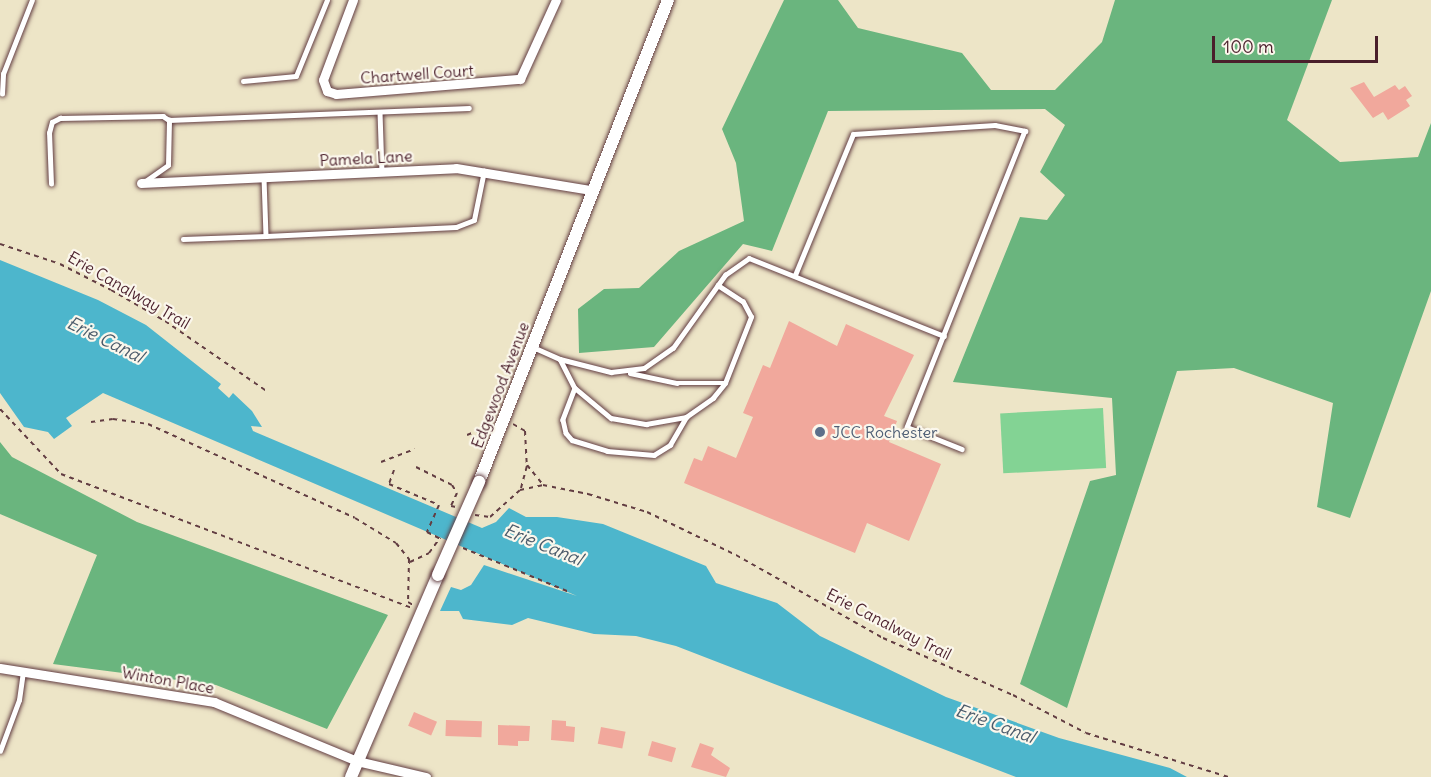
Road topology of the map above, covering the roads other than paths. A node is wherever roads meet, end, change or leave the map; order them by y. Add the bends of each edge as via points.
1 (32, 0) edge
2 (327, 0) edge
3 (353, 0) edge
4 (556, 0) edge
5 (668, 0) edge
6 (243, 81) dead end
7 (2, 94) dead end
8 (469, 108) dead end
9 (380, 112) junction
10 (169, 120) junction
11 (484, 171) junction
12 (382, 172) junction
13 (264, 178) junction
14 (141, 183) joint
15 (51, 184) dead end
16 (591, 190) junction
17 (266, 236) junction
18 (183, 239) dead end
19 (795, 275) junction
20 (718, 286) junction
21 (944, 336) junction
22 (533, 347) junction
23 (560, 359) junction
24 (628, 372) junction
25 (725, 383) junction
26 (575, 388) junction
27 (686, 417) junction
28 (962, 449) dead end
29 (0, 668) edge
30 (23, 673) junction
31 (0, 751) edge
32 (357, 762) junction
33 (351, 777) edge
34 (426, 777) edge

1 - 7 lane via 3,74
2 - 6 lane via 296,76
3 - 4 street, Chartwell Court via 323,80 327,91 336,94 520,78
5 - 16 street, Edgewood Avenue
8 - 9 lane
9 - 10 lane
9 - 12 lane
10 - 14 lane via 168,165
10 - 15 lane via 163,116 60,118 52,122
11 - 12 street, Pamela Lane via 456,168
11 - 16 street, Pamela Lane
11 - 17 lane via 474,220 456,227
12 - 13 street, Pamela Lane
13 - 14 street, Pamela Lane
13 - 17 lane
16 - 22 street, Edgewood Avenue
17 - 18 lane
19 - 20 lane via 749,258 735,266
19 - 21 lane
19 - 21 lane via 854,134 996,125 1020,129 1026,137
20 - 24 lane via 673,348 659,360
20 - 25 lane via 751,309
21 - 28 lane via 907,427
22 - 23 lane
22 - 32 street, Edgewood Avenue, bridge
23 - 24 lane
23 - 26 lane
24 - 25 lane via 667,381
25 - 27 lane via 713,398
26 - 27 lane via 619,422 646,424
26 - 27 lane via 563,420 566,433 573,440 607,451 633,455 661,452 670,445
29 - 30 street, Winton Place
30 - 31 lane via 19,700
30 - 32 street, Winton Place via 214,702
32 - 33 street, Edgewood Avenue
32 - 34 street, Winton Place

